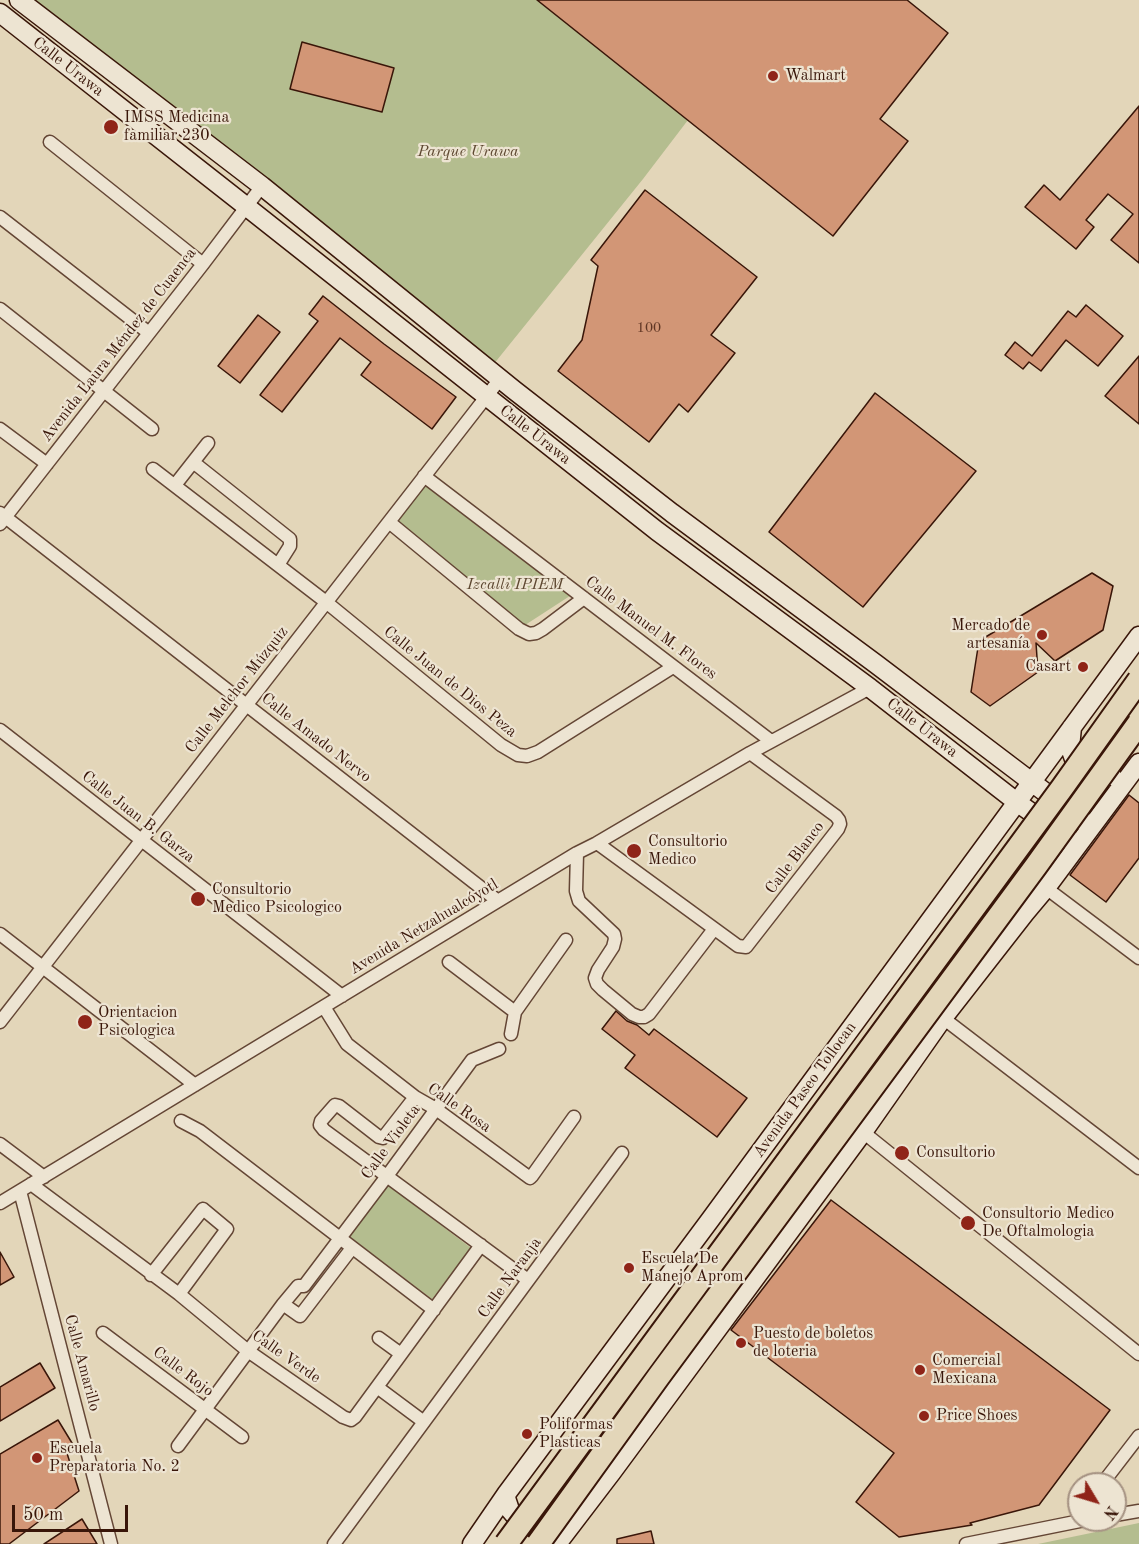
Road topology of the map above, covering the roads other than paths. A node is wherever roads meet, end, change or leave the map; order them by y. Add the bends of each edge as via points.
1 (23, 3) edge
2 (6, 18) edge
3 (50, 142) dead end
4 (262, 186) junction
5 (248, 207) junction
6 (0, 217) edge
7 (203, 264) junction
8 (0, 309) edge
9 (149, 333) junction
10 (500, 379) junction
11 (104, 391) junction
12 (486, 396) junction
13 (0, 429) edge
14 (152, 429) dead end
15 (208, 443) dead end
16 (193, 462) junction
17 (46, 465) junction
18 (153, 469) dead end
19 (424, 476) junction
20 (175, 485) junction
21 (2, 518) edge
22 (388, 522) junction
23 (278, 565) junction
24 (584, 598) junction
25 (326, 602) junction
26 (1139, 636) edge
27 (673, 667) junction
28 (1139, 680) edge
29 (870, 687) junction
30 (247, 705) junction
31 (1139, 723) edge
32 (1073, 725) junction
33 (0, 730) edge
34 (771, 741) junction
35 (750, 753) junction
36 (1138, 767) edge
37 (1032, 783) junction
38 (1018, 803) junction
39 (1091, 827) junction
40 (142, 840) junction
41 (597, 843) junction
42 (1077, 845) junction
43 (577, 853) junction
44 (966, 871) junction
45 (1046, 888) junction
46 (498, 901) junction
47 (1025, 913) junction
48 (714, 929) junction
49 (0, 934) edge
50 (566, 940) dead end
51 (1139, 958) edge
52 (449, 962) dead end
53 (43, 967) junction
54 (342, 996) junction
55 (324, 1006) junction
56 (515, 1012) junction
57 (944, 1018) junction
58 (0, 1022) edge
59 (511, 1034) dead end
60 (499, 1049) dead end
61 (195, 1085) junction
62 (415, 1097) junction
63 (436, 1109) junction
64 (574, 1117) dead end
65 (181, 1121) dead end
66 (862, 1132) junction
67 (0, 1144) edge
68 (622, 1153) dead end
69 (1139, 1168) edge
70 (387, 1176) junction
71 (44, 1177) junction
72 (31, 1184) junction
73 (20, 1191) junction
74 (0, 1203) edge
75 (340, 1238) junction
76 (481, 1245) junction
77 (352, 1248) junction
78 (151, 1275) junction
79 (528, 1280) junction
80 (179, 1294) junction
81 (283, 1304) junction
82 (434, 1310) junction
83 (103, 1333) dead end
84 (379, 1338) dead end
85 (248, 1351) junction
86 (401, 1354) junction
87 (1139, 1354) edge
88 (377, 1387) junction
89 (205, 1409) junction
90 (424, 1422) junction
91 (1139, 1436) edge
92 (242, 1437) dead end
93 (178, 1446) dead end
94 (1111, 1472) edge
95 (507, 1493) junction
96 (574, 1521) junction
97 (1067, 1522) edge
98 (111, 1544) edge
99 (334, 1544) edge
100 (472, 1544) edge
101 (506, 1544) edge
102 (537, 1544) edge
103 (557, 1544) edge
104 (966, 1544) edge

1 - 2 main road
1 - 4 main road, Calle Urawa
2 - 5 main road, Calle Urawa
3 - 7 street
4 - 5 street, Avenida Laura Méndez de Cuaenca
4 - 10 main road, Calle Urawa
5 - 7 street, Avenida Laura Méndez de Cuaenca
5 - 12 main road, Calle Urawa
6 - 9 street
7 - 9 street, Avenida Laura Méndez de Cuaenca
8 - 11 street
9 - 11 street, Avenida Laura Méndez de Cuaenca
10 - 12 street, Calle Melchor Múzquiz
10 - 37 main road, Calle Urawa via 683,522
11 - 14 street
11 - 17 street, Avenida Laura Méndez de Cuaenca
12 - 19 street, Calle Melchor Múzquiz
12 - 29 main road, Calle Urawa via 670,541
13 - 17 street
15 - 16 street
16 - 20 street
16 - 23 street via 290,539
17 - 21 street, Avenida Laura Méndez de Cuaenca
18 - 20 street, Calle Juan de Dios Peza
19 - 22 street, Calle Melchor Múzquiz
19 - 24 street, Calle Manuel M. Flores
20 - 23 street, Calle Juan de Dios Peza
21 - 30 street, Calle Amado Nervo
22 - 24 street via 529,634 543,629
22 - 25 street, Calle Melchor Múzquiz
23 - 25 street, Calle Juan de Dios Peza
24 - 27 street, Calle Manuel M. Flores
25 - 27 street, Calle Juan de Dios Peza via 518,755 538,752
25 - 30 street, Calle Melchor Múzquiz
26 - 32 main road, Avenida Paseo Tollocan
27 - 34 street, Calle Manuel M. Flores
28 - 101 highway, Avenida Paseo Tollocan, bridge
29 - 34 street, Avenida Netzahualcóyotl
29 - 38 main road, Calle Urawa
30 - 40 street, Calle Melchor Múzquiz
30 - 46 street, Calle Amado Nervo
31 - 102 highway, bridge
32 - 36 main road via 1070,748 1086,771 1111,777
32 - 37 main road, Avenida Paseo Tollocan
33 - 40 street, Calle Juan B. Garza
34 - 35 street, Avenida Netzahualcóyotl
35 - 41 street, Avenida Netzahualcóyotl
35 - 48 street, Calle Blanco via 836,816 840,824 750,944 738,946
36 - 39 main road
37 - 38 main road, Avenida Paseo Tollocan
37 - 39 main road, Calle Urawa
38 - 42 main road, Calle Urawa
38 - 44 main road, Avenida Paseo Tollocan
39 - 42 main road
40 - 53 street, Calle Melchor Múzquiz
40 - 54 street, Calle Juan B. Garza
41 - 43 street, Avenida Netzahualcóyotl
41 - 48 street
42 - 45 main road
43 - 46 street, Avenida Netzahualcóyotl
43 - 48 street via 579,901 609,928 615,939 598,970 597,984 632,1014 649,1014
44 - 47 main road via 976,861 1004,869 1018,884
44 - 95 main road, Avenida Paseo Tollocan
45 - 47 main road
45 - 51 street
46 - 54 street, Avenida Netzahualcóyotl
47 - 57 main road
49 - 53 street
50 - 56 street
52 - 56 street
53 - 58 street, Calle Melchor Múzquiz
53 - 61 street
54 - 55 street, Avenida Netzahualcóyotl
55 - 61 street, Avenida Netzahualcóyotl
55 - 62 street, Calle Rosa via 347,1044
56 - 59 street
57 - 66 main road
57 - 69 street
60 - 63 street, Calle Violeta via 472,1060
61 - 71 street, Avenida Netzahualcóyotl
62 - 63 street, Calle Rosa
62 - 70 street via 383,1138 339,1106 335,1105 321,1121 324,1130
63 - 64 street, Calle Rosa via 530,1178
63 - 70 street, Calle Violeta
65 - 75 street via 200,1131
66 - 87 street
66 - 96 main road
67 - 71 street
68 - 79 street, Calle Naranja
70 - 75 street, Calle Violeta
70 - 76 street
71 - 72 street, Avenida Netzahualcóyotl
72 - 73 street, Avenida Netzahualcóyotl
72 - 78 street, Calle Verde
73 - 74 street, Avenida Netzahualcóyotl
73 - 98 street, Calle Amarillo
75 - 77 street
75 - 81 street, Calle Violeta via 304,1286 298,1286
76 - 79 street
76 - 82 street, Calle Verde
77 - 81 street via 300,1316
77 - 82 street
78 - 80 street, Calle Verde
78 - 80 street via 203,1209 227,1229
79 - 90 street, Calle Naranja
80 - 85 street, Calle Verde
81 - 85 street, Calle Violeta
82 - 86 street, Calle Verde
83 - 89 street, Calle Rojo
84 - 86 street
85 - 88 street, Calle Verde via 351,1420
85 - 89 street, Calle Violeta
86 - 88 street, Calle Verde
88 - 90 street
89 - 92 street, Calle Rojo
89 - 93 street, Calle Violeta
90 - 99 street, Calle Naranja
91 - 94 street
95 - 96 main road via 513,1514 528,1524 543,1529
95 - 100 main road, Avenida Paseo Tollocan
96 - 103 main road
97 - 104 street

